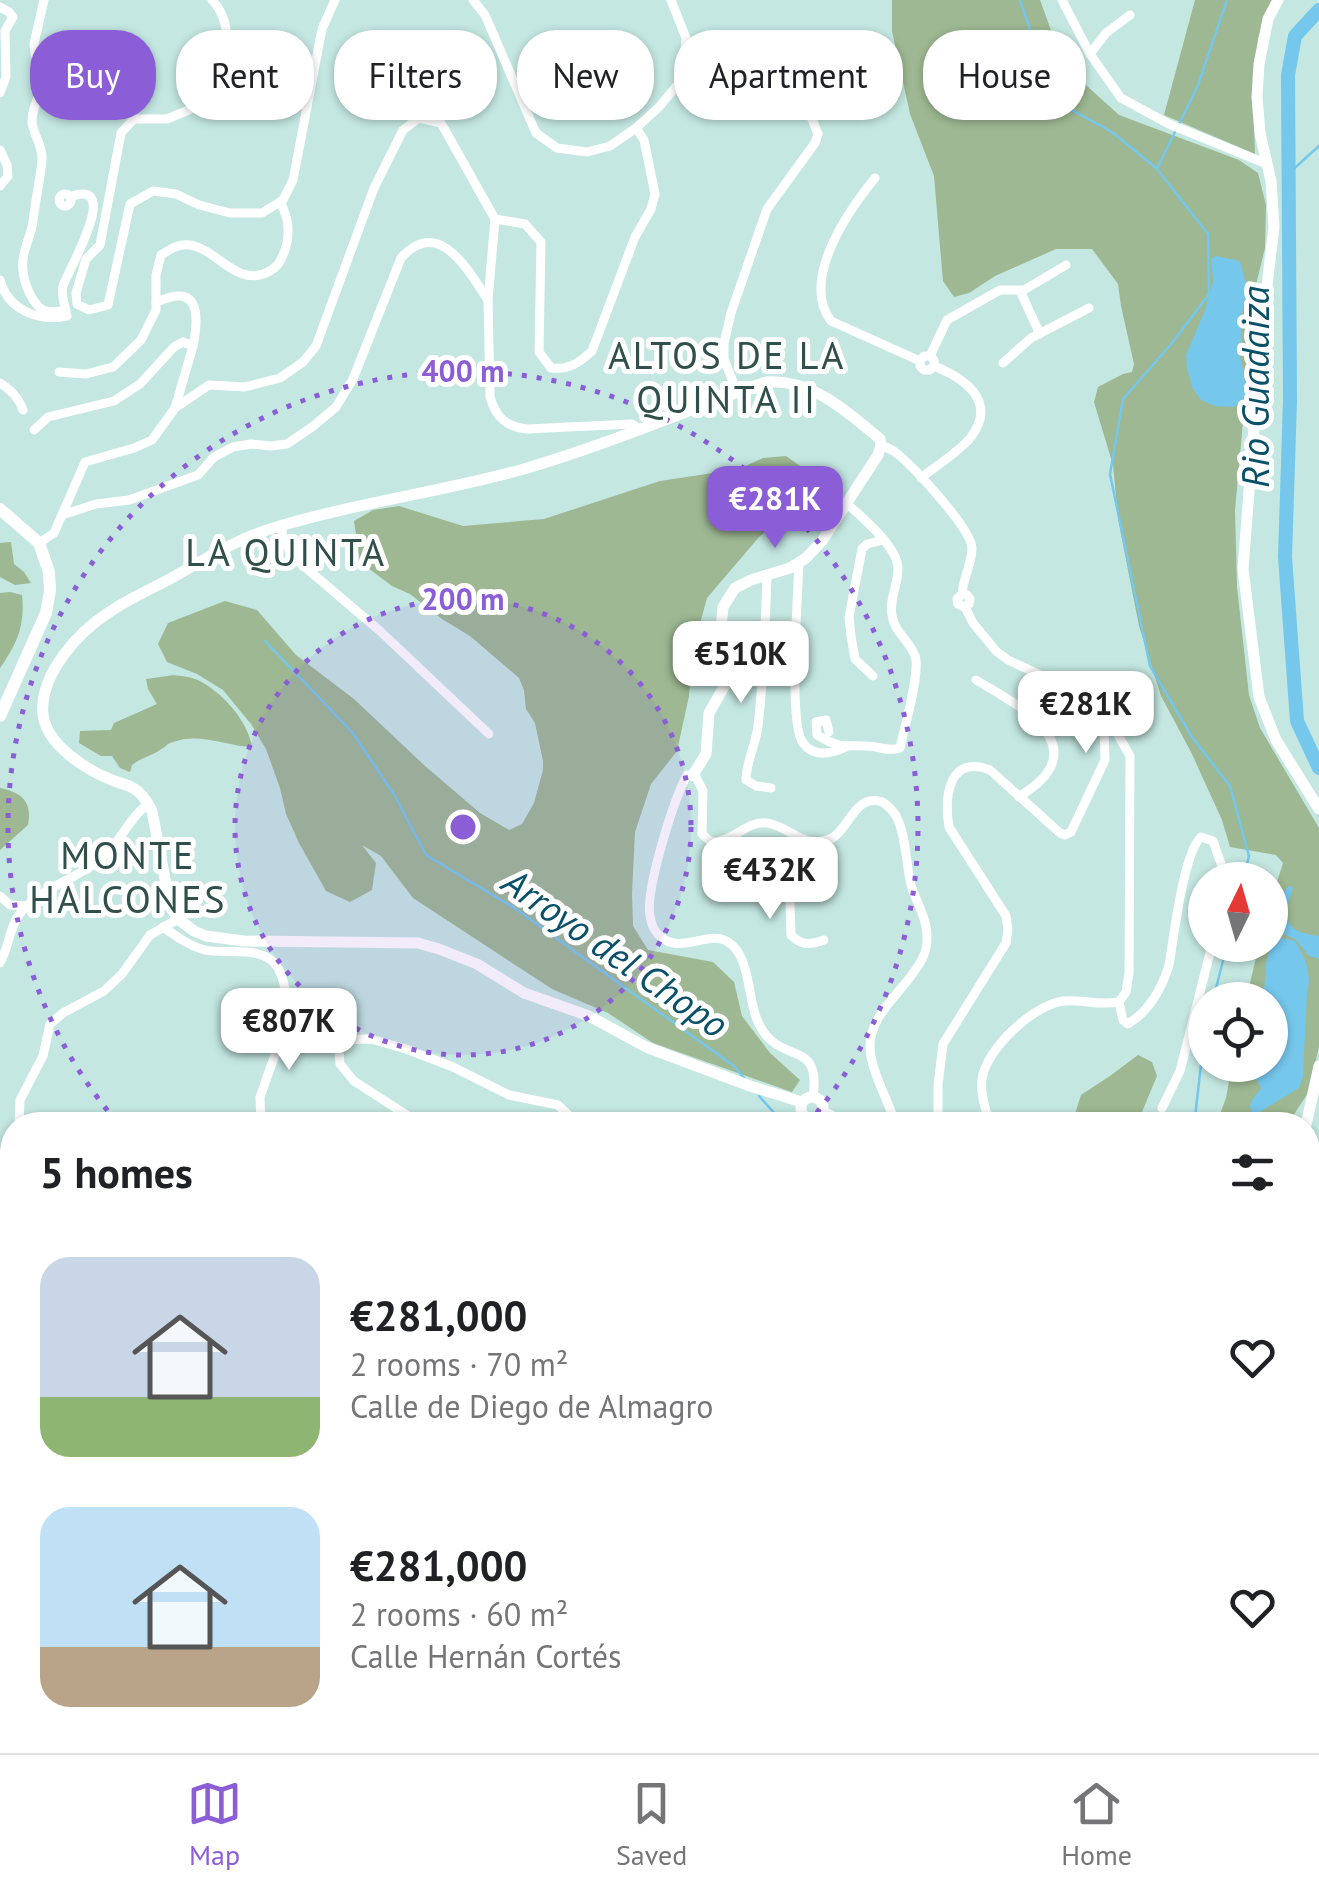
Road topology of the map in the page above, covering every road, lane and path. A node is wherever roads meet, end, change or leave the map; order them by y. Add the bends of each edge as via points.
1 (44, 0) edge
2 (212, 0) edge
3 (335, 0) edge
4 (472, 0) edge
5 (672, 0) edge
6 (1062, 0) edge
7 (1278, 0) edge
8 (0, 7) edge
9 (1130, 15) dead end
10 (2, 30) edge
11 (1090, 54) junction
12 (0, 94) edge
13 (812, 120) edge
14 (636, 128) junction
15 (0, 150) edge
16 (1267, 164) junction
17 (874, 178) dead end
18 (0, 186) edge
19 (70, 197) dead end
20 (280, 202) junction
21 (495, 220) junction
22 (1066, 266) dead end
23 (0, 280) edge
24 (1020, 290) junction
25 (488, 300) junction
26 (156, 302) junction
27 (1088, 308) dead end
28 (66, 311) junction
29 (1040, 334) junction
30 (193, 346) junction
31 (928, 361) junction
32 (1004, 363) dead end
33 (60, 372) dead end
34 (0, 383) edge
35 (737, 392) junction
36 (175, 408) junction
37 (23, 410) dead end
38 (34, 430) dead end
39 (640, 430) junction
40 (881, 445) junction
41 (921, 478) junction
42 (846, 503) junction
43 (0, 509) edge
44 (62, 515) junction
45 (281, 526) junction
46 (883, 540) junction
47 (39, 543) junction
48 (799, 562) junction
49 (768, 576) junction
50 (874, 676) dead end
51 (976, 680) dead end
52 (0, 716) edge
53 (1108, 726) junction
54 (829, 732) dead end
55 (490, 734) dead end
56 (846, 748) junction
57 (693, 775) junction
58 (771, 788) dead end
59 (1019, 797) junction
60 (148, 804) junction
61 (1319, 809) edge
62 (798, 838) junction
63 (1220, 862) edge
64 (0, 896) edge
65 (10, 905) junction
66 (26, 906) junction
67 (178, 919) junction
68 (16, 920) junction
69 (163, 927) junction
70 (824, 940) dead end
71 (1208, 962) edge
72 (0, 963) edge
73 (1119, 1002) junction
74 (288, 1018) junction
75 (338, 1040) junction
76 (1319, 1066) edge
77 (807, 1099) junction
78 (1162, 1108) dead end
79 (20, 1112) edge
80 (261, 1112) edge
81 (402, 1112) edge
82 (565, 1112) edge
83 (801, 1112) edge
84 (822, 1112) edge
85 (891, 1112) edge
86 (938, 1112) edge
87 (987, 1112) edge
88 (1309, 1112) edge

1 - 28 street via 34,44 45,77 32,116 42,156 22,264 42,309
2 - 20 street via 228,32 224,68 210,101 166,119 134,119 121,134 100,245 86,259 77,304 90,310 108,305 130,204 152,191 230,213 262,213
3 - 20 street via 322,30 293,180
4 - 14 street via 536,133 557,148 588,152
5 - 14 street via 686,38 683,78
6 - 11 street
7 - 16 street via 1258,64
8 - 10 street via 13,17
9 - 11 street
10 - 12 street via 6,77
11 - 16 street via 1121,98
13 - 35 street via 818,134 767,209 732,313 724,359
14 - 21 street via 654,194 651,210 592,351 579,363 551,368 539,352 541,242 525,224
15 - 18 street via 8,176
16 - 61 street via 1274,227 1244,569 1259,697 1276,740
17 - 31 street via 829,250 823,311 832,321
19 - 28 street via 87,196 94,210 62,288
20 - 26 street via 288,243 278,266 261,276 237,273 196,246 177,244 162,255
21 - 25 street
21 - 36 street via 441,123 419,118 403,130 374,188 316,346 303,362 280,378 245,387 208,385
22 - 24 street
23 - 28 street via 22,312 56,318
24 - 29 street
24 - 31 street via 1000,290 947,320
25 - 39 street via 490,397 502,421 526,429 632,424
25 - 44 street via 457,255 438,243 410,248 400,258 353,379 312,428 287,444 233,447 198,475
26 - 30 street via 176,295 192,301
26 - 33 street via 141,340 113,367
27 - 29 street
29 - 32 street
30 - 36 street
30 - 38 street via 174,347 140,384 114,400 48,417
31 - 41 street via 958,376 980,404 969,440
34 - 37 street
35 - 39 street
35 - 40 street via 766,382 810,388
36 - 44 street via 152,440 85,462
39 - 45 street via 521,470
40 - 41 street
40 - 42 street
41 - 53 street via 970,538 962,594 970,599 965,607 974,623 996,651 1060,684
42 - 46 street
42 - 48 street
43 - 47 main road
44 - 47 street via 54,533
45 - 55 street via 292,556
45 - 60 street via 237,542 111,611 88,628 50,677 43,702 48,731 95,773 134,788
46 - 50 street via 862,549 850,617 855,659
46 - 56 street via 899,566 892,616 916,658 916,672 900,748
47 - 52 main road via 49,572 46,613
48 - 49 street
48 - 56 street via 797,732 819,754
49 - 57 street via 735,588 722,607 728,680 710,713 706,754
49 - 58 street via 762,689 746,780
51 - 59 street via 1043,727 1055,748 1048,773
53 - 59 street via 1106,760 1072,832 1060,833
53 - 73 street via 1130,756 1129,973
54 - 56 street via 826,720 816,722 817,735
57 - 62 street via 703,791 702,834 711,842 761,822
57 - 77 street via 678,792 650,894 653,927 670,943 712,938 735,947 766,1036 812,1066
59 - 86 street via 980,766 967,767 950,785 949,827 1008,929 1006,943 943,1044
60 - 66 street via 103,857
60 - 67 street
62 - 70 street via 791,935 806,944
62 - 85 street via 827,841 870,801 882,802 899,820 927,938 924,956 872,1030 872,1060
63 - 73 street via 1213,841 1201,837 1194,843 1164,982 1128,1024
64 - 65 street
65 - 66 street
65 - 68 street
66 - 68 street
67 - 69 street
67 - 77 street via 206,936 244,941 439,948 646,1047 750,1086
68 - 72 street
69 - 74 street via 206,950 272,959 285,986
69 - 79 street via 104,991 50,1024
71 - 78 street via 1180,1071
73 - 87 street via 1065,1001 1024,1018 983,1073
74 - 75 street via 301,1034
74 - 80 street via 260,1096
75 - 81 street via 340,1064 354,1081
75 - 82 street via 370,1038 406,1049
76 - 88 street
77 - 83 street
77 - 84 street via 819,1099

